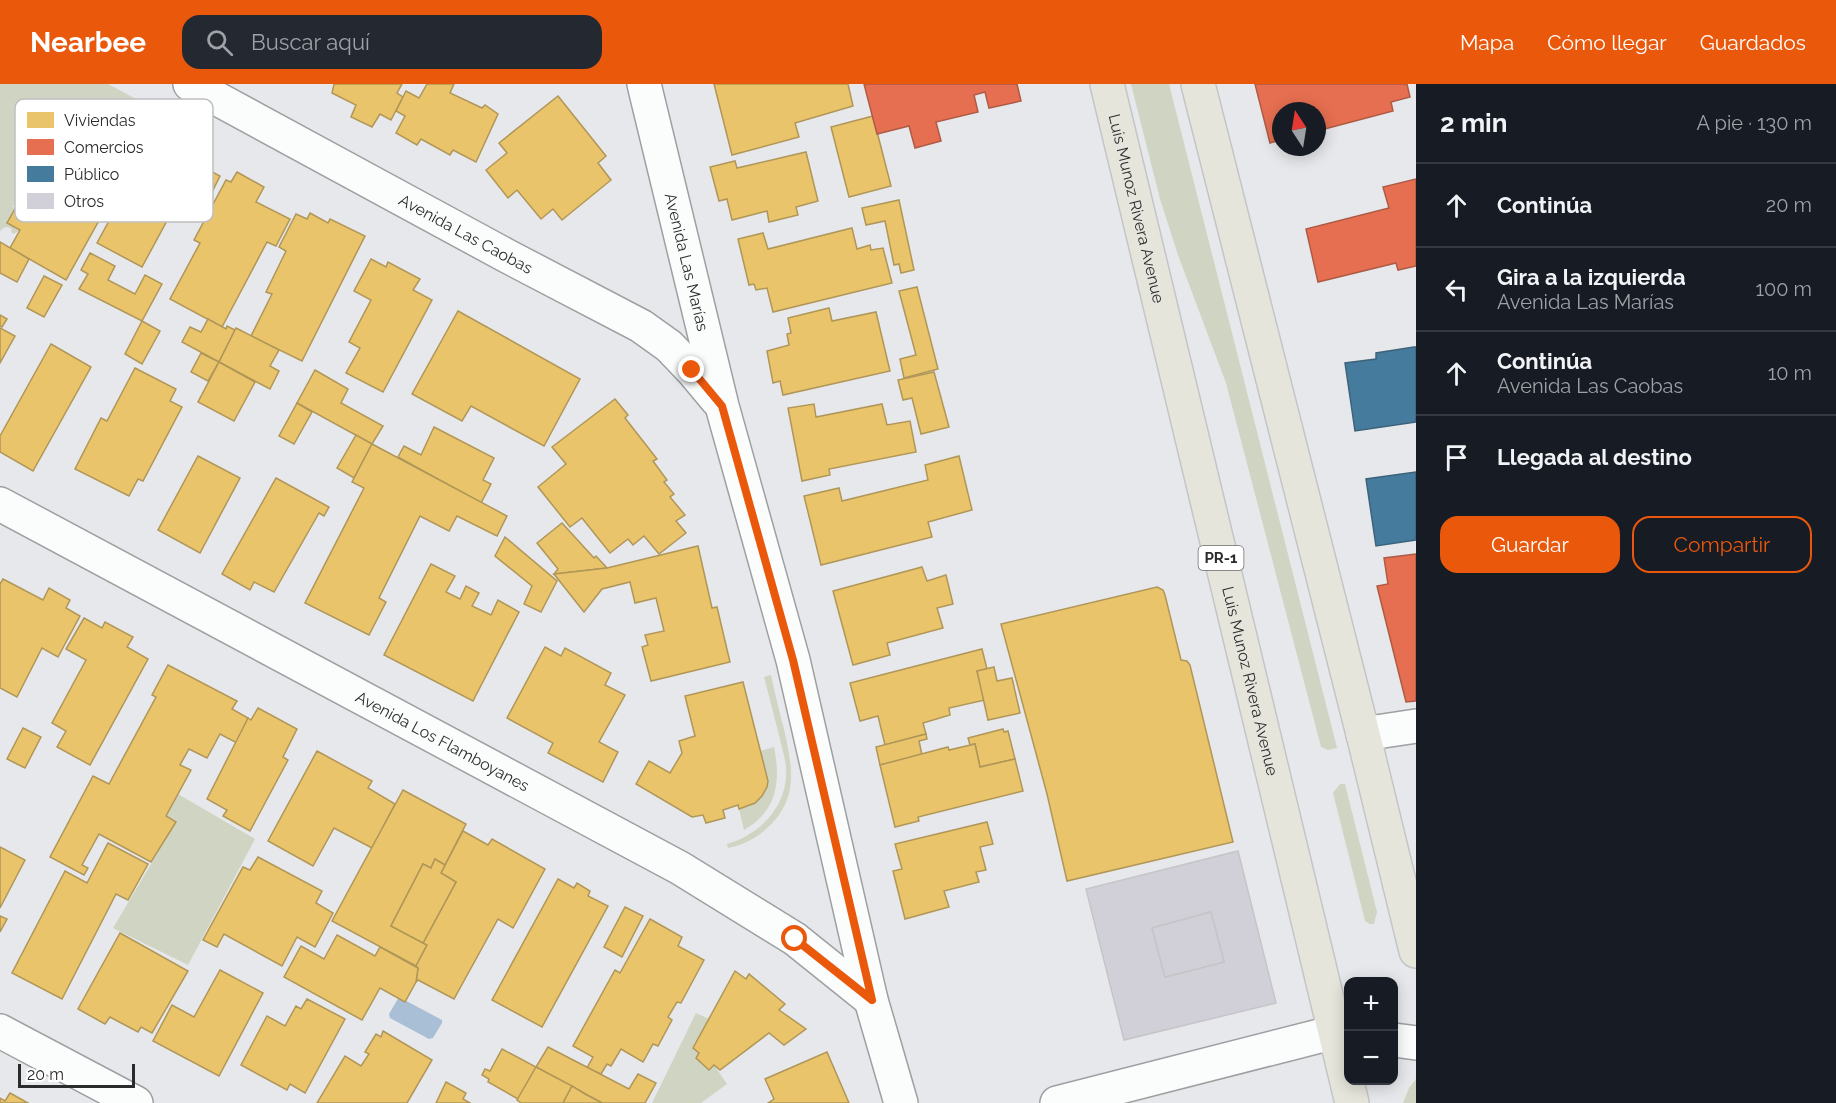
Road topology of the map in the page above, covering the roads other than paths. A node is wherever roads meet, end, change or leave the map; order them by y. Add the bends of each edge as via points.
1 (190, 84) edge
2 (644, 84) edge
3 (1107, 84) edge
4 (1198, 84) edge
5 (722, 406) junction
6 (0, 504) edge
7 (1416, 726) edge
8 (1363, 734) junction
9 (1416, 951) edge
10 (872, 1000) junction
11 (0, 1031) edge
12 (1342, 1033) edge
13 (1398, 1041) edge
14 (1416, 1043) edge
15 (136, 1103) edge
16 (901, 1103) edge
17 (1056, 1103) edge
18 (1352, 1103) edge

1 - 5 street, Avenida Las Caobas via 641,326 669,346
2 - 5 street, Avenida Las Marías
3 - 12 main road, Luis Munoz Rivera Avenue / PR-1
4 - 8 main road
5 - 10 street, Avenida Las Marías via 793,660
6 - 10 street, Avenida Los Flamboyanes via 680,868 795,939
7 - 8 street
8 - 9 main road
10 - 16 street, Avenida Las Marías
11 - 15 street
12 - 17 street
12 - 18 main road, Luis Munoz Rivera Avenue / PR-1
13 - 14 street

